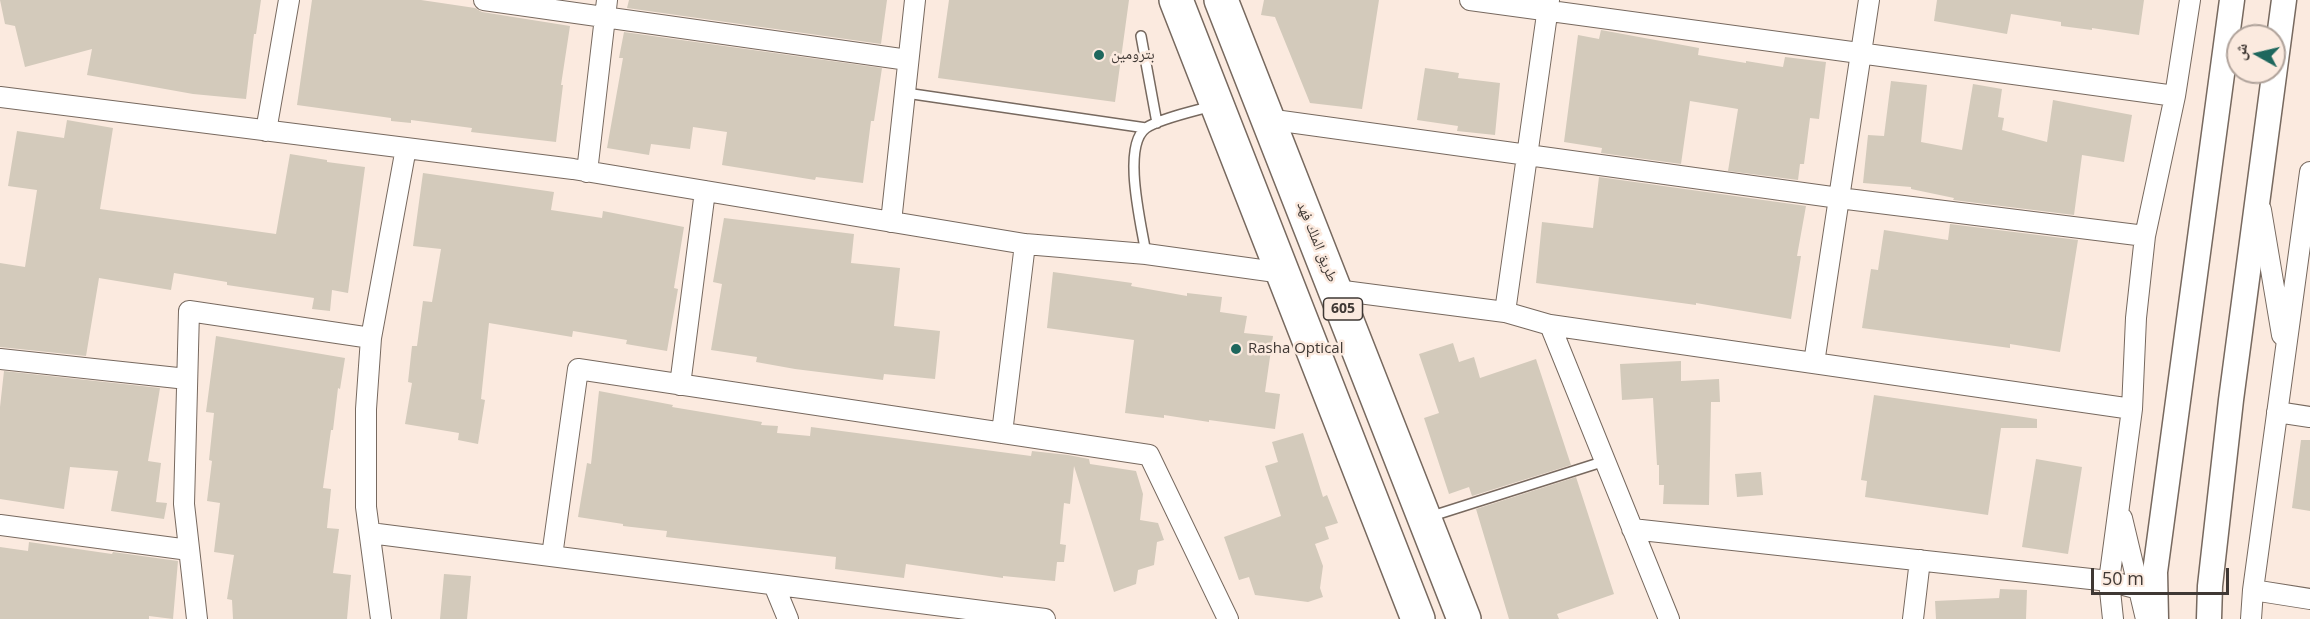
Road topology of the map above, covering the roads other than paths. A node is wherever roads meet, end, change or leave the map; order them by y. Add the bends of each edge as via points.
1 (290, 0) edge
2 (484, 0) edge
3 (915, 0) edge
4 (1176, 0) edge
5 (1221, 0) edge
6 (1470, 0) edge
7 (1869, 0) edge
8 (2190, 0) edge
9 (2232, 0) edge
10 (2284, 0) edge
11 (2302, 0) edge
12 (1548, 6) edge
13 (606, 9) edge
14 (2281, 24) edge
15 (1141, 36) dead end
16 (2286, 45) edge
17 (1861, 53) junction
18 (908, 60) junction
19 (2273, 84) edge
20 (906, 93) junction
21 (2175, 96) junction
22 (0, 97) edge
23 (1217, 105) junction
24 (1267, 119) junction
25 (1157, 123) junction
26 (1146, 128) junction
27 (266, 130) junction
28 (406, 148) junction
29 (1527, 155) junction
30 (587, 172) junction
31 (2310, 172) edge
32 (705, 191) junction
33 (1839, 198) junction
34 (2259, 199) junction
35 (891, 222) junction
36 (2145, 236) junction
37 (1025, 244) junction
38 (1146, 254) junction
39 (1283, 273) junction
40 (1336, 290) junction
41 (1505, 312) junction
42 (1550, 325) junction
43 (371, 338) junction
44 (2285, 355) junction
45 (0, 359) edge
46 (1814, 363) junction
47 (187, 379) junction
48 (680, 385) junction
49 (2132, 409) junction
50 (2277, 412) junction
51 (2310, 417) edge
52 (1002, 433) junction
53 (1605, 461) junction
54 (2118, 504) junction
55 (1424, 519) junction
56 (0, 525) edge
57 (1632, 529) junction
58 (370, 533) junction
59 (189, 550) junction
60 (552, 556) junction
61 (1920, 560) junction
62 (2109, 581) junction
63 (774, 585) junction
64 (2139, 589) junction
65 (2253, 590) junction
66 (2310, 599) edge
67 (1414, 614) edge
68 (197, 619) edge
69 (381, 619) edge
70 (788, 619) edge
71 (1045, 619) edge
72 (1228, 619) edge
73 (1464, 619) edge
74 (1669, 619) edge
75 (1914, 619) edge
76 (2114, 619) edge
77 (2146, 619) edge
78 (2156, 619) edge
79 (2209, 619) edge
80 (2251, 619) edge

1 - 27 street
2 - 13 street
3 - 18 street
4 - 23 highway, 605
5 - 24 highway, طريق الملك فهد / 605
6 - 12 street
7 - 17 street
8 - 21 street
9 - 78 street via 2156,561
10 - 14 street
11 - 16 street
12 - 17 street
12 - 29 street
13 - 18 street
13 - 30 street
15 - 25 lane
17 - 21 street
17 - 33 street
18 - 20 street
19 - 34 street
20 - 26 lane
20 - 35 street
21 - 36 street
22 - 27 street
23 - 25 lane
23 - 39 highway, 605
24 - 29 street
24 - 40 highway, طريق الملك فهد / 605
25 - 26 lane
26 - 38 lane via 1140,134 1133,162
27 - 28 street
28 - 30 street
28 - 43 street
29 - 33 street
29 - 41 street
30 - 32 street
31 - 44 street
32 - 35 street
32 - 48 street
33 - 36 street
33 - 46 street
34 - 44 street
34 - 79 street via 2231,400
35 - 37 street
36 - 49 street
37 - 38 street
37 - 52 street
38 - 39 street
39 - 67 highway, 605
40 - 41 street
40 - 55 highway, طريق الملك فهد / 605
41 - 42 street
42 - 46 street
42 - 53 street
43 - 47 street via 189,311
43 - 58 street via 366,409 366,507
44 - 50 street
45 - 47 street
46 - 49 street
47 - 59 street via 184,504
48 - 52 street
48 - 60 street via 578,369
49 - 54 street
50 - 51 street
50 - 65 street
52 - 72 street via 1149,455
53 - 55 lane
53 - 57 street
54 - 62 street
54 - 64 street
55 - 73 highway, طريق الملك فهد / 605
56 - 59 street
57 - 61 street
57 - 74 street
58 - 60 street
58 - 69 street
59 - 68 street
60 - 63 street
61 - 62 street
61 - 75 street
62 - 64 street
62 - 76 street
63 - 70 street
63 - 71 street
64 - 77 street
65 - 66 street
65 - 80 street

